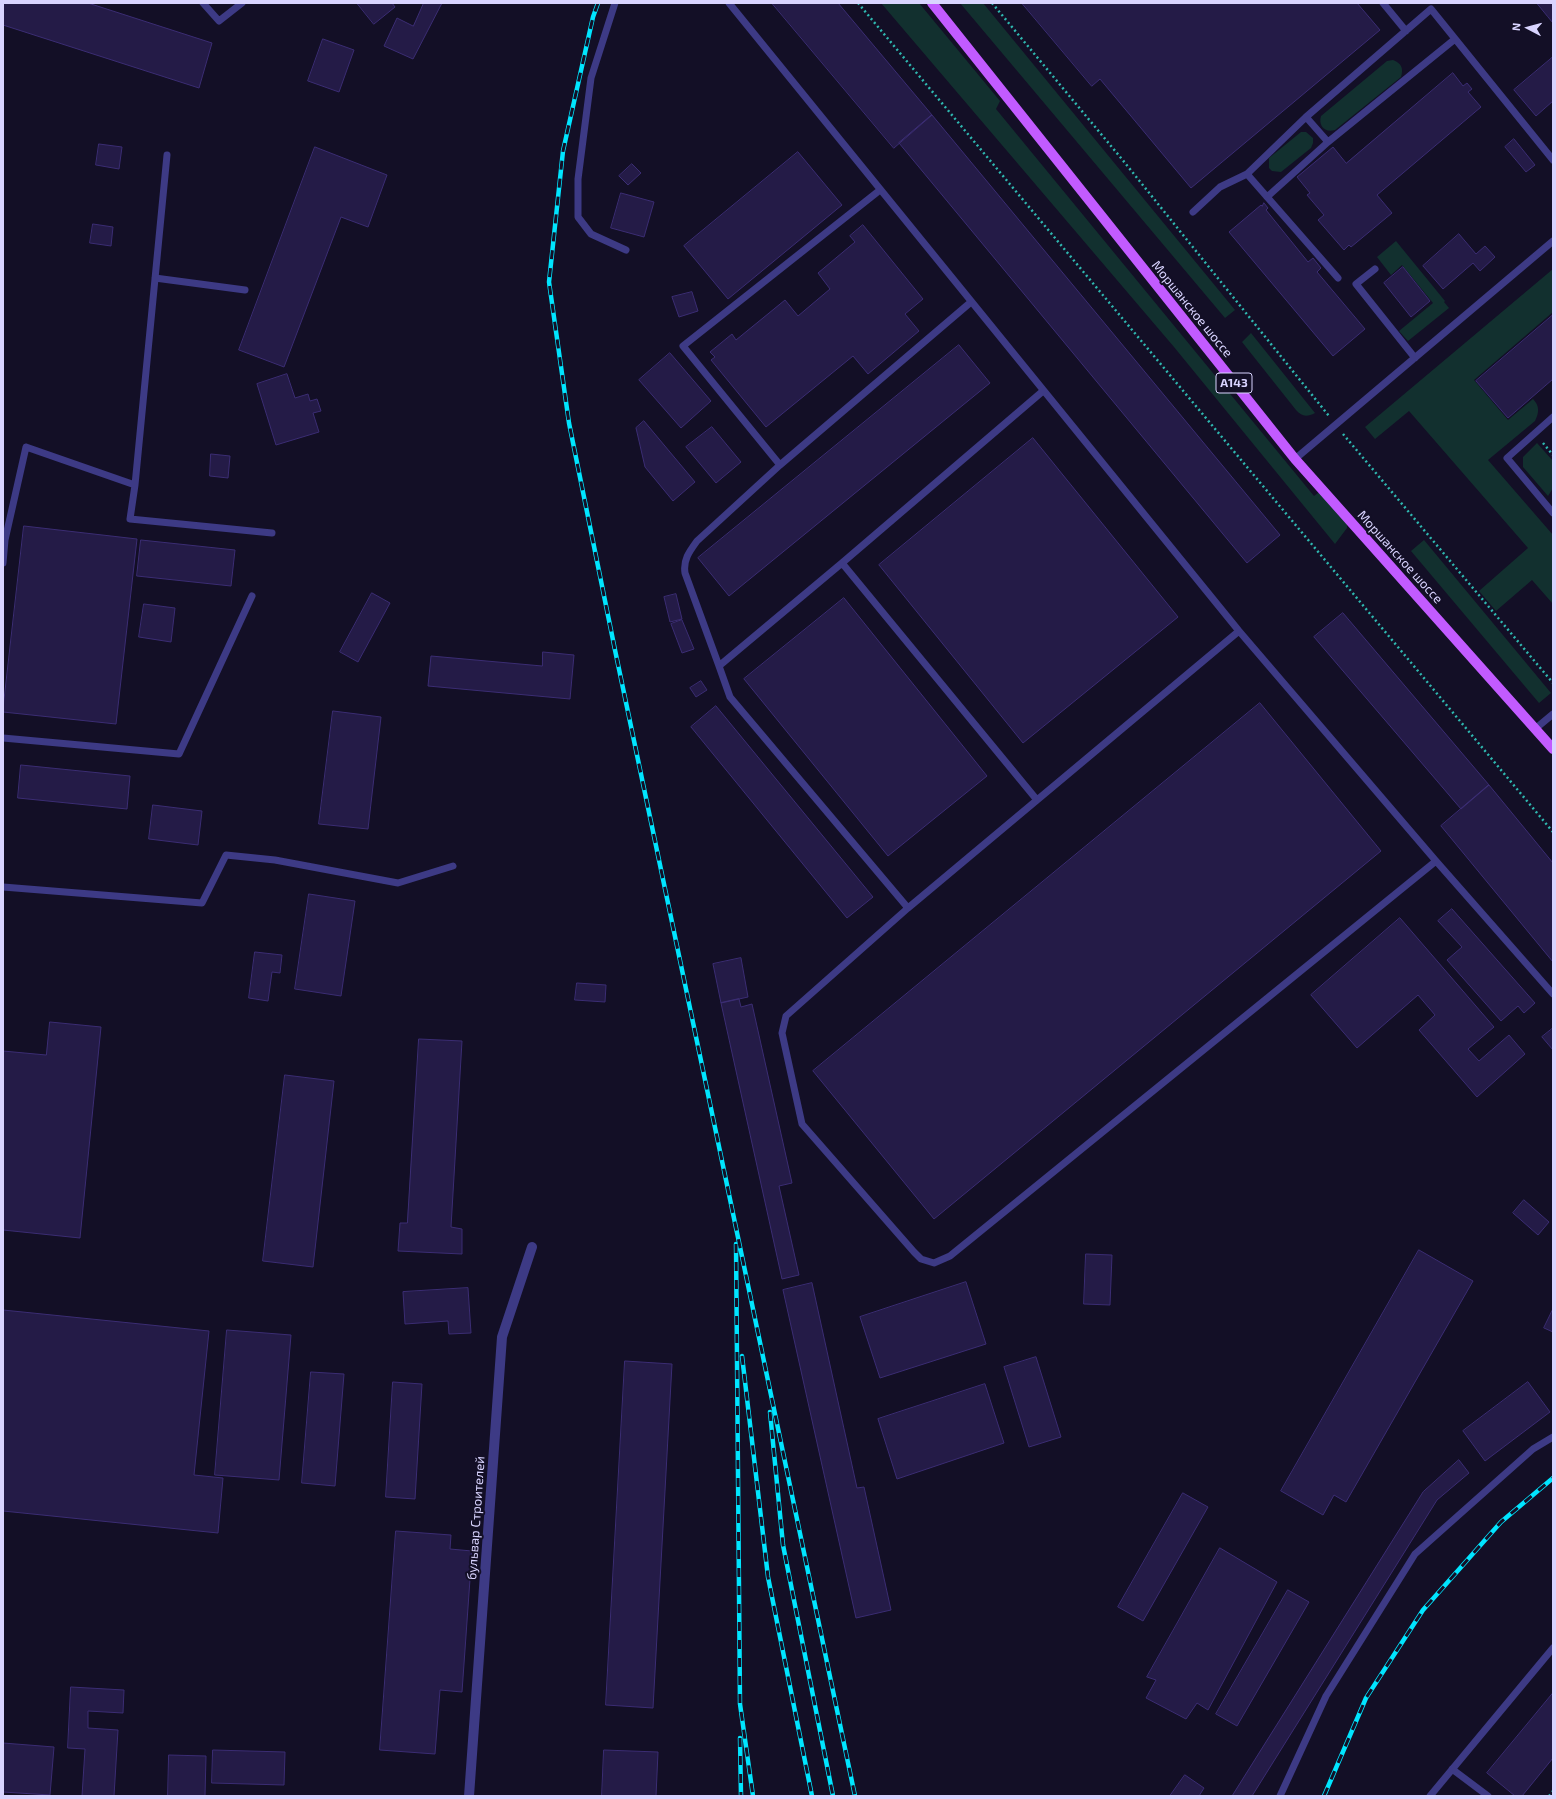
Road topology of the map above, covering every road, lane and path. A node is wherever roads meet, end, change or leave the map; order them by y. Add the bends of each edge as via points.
1 (204, 3) edge
2 (242, 3) edge
3 (615, 3) edge
4 (729, 3) edge
5 (858, 3) edge
6 (932, 3) edge
7 (992, 3) edge
8 (1382, 3) edge
9 (1406, 31) junction
10 (1455, 39) junction
11 (1306, 117) junction
12 (1328, 142) junction
13 (167, 155) dead end
14 (1553, 160) edge
15 (1247, 174) junction
16 (880, 190) junction
17 (1267, 197) junction
18 (1193, 212) dead end
19 (1553, 241) edge
20 (626, 250) dead end
21 (1375, 269) dead end
22 (155, 278) junction
23 (1338, 278) dead end
24 (246, 290) dead end
25 (971, 302) junction
26 (1415, 358) junction
27 (1043, 391) junction
28 (1553, 417) edge
29 (1336, 425) junction
30 (1295, 459) junction
31 (780, 465) junction
32 (135, 485) junction
33 (1553, 513) edge
34 (272, 533) dead end
35 (3, 563) edge
36 (842, 563) junction
37 (252, 596) dead end
38 (1238, 631) junction
39 (718, 666) junction
40 (1553, 683) edge
41 (1553, 714) edge
42 (1535, 728) junction
43 (3, 738) edge
44 (1553, 749) edge
45 (1037, 800) junction
46 (1553, 832) edge
47 (1436, 861) junction
48 (453, 866) dead end
49 (3, 887) edge
50 (908, 908) junction
51 (1553, 994) edge
52 (532, 1247) dead end
53 (1553, 1437) edge
54 (1553, 1648) edge
55 (1452, 1769) junction
56 (1553, 1791) edge
57 (469, 1796) edge
58 (1280, 1796) edge
59 (1430, 1796) edge
60 (1488, 1796) edge
61 (1548, 1796) edge

1 - 2 lane via 219,21
3 - 20 lane via 591,78 578,178 578,217 591,234
4 - 16 lane
5 - 46 path
6 - 30 main road, Моршанское шоссе / А143
7 - 29 path via 1121,158
8 - 9 lane
9 - 10 lane via 1431,10
9 - 11 lane
10 - 12 lane
10 - 14 lane
11 - 12 lane
11 - 15 lane
12 - 17 lane
13 - 22 lane
15 - 17 lane
15 - 18 lane via 1220,187
16 - 25 lane
16 - 31 lane via 683,346
17 - 23 lane
19 - 26 lane
21 - 26 lane via 1356,284
22 - 24 lane
22 - 32 lane
25 - 27 lane
25 - 31 lane
26 - 29 lane
27 - 36 lane
27 - 38 lane
28 - 33 lane via 1507,458
29 - 30 lane
29 - 40 path
30 - 42 main road, Моршанское шоссе / А143
31 - 39 lane via 698,541 685,561 685,573
32 - 34 lane via 130,519
32 - 35 lane via 26,447 5,540
36 - 39 lane
36 - 45 lane
37 - 43 lane via 179,754
38 - 45 lane
38 - 47 lane
39 - 50 lane via 730,696
41 - 42 lane
42 - 44 main road, Моршанское шоссе / А143
45 - 50 lane
47 - 50 lane via 950,1256 934,1263 921,1259 914,1252 802,1124 782,1033 786,1016
47 - 51 lane
48 - 49 lane via 398,883 275,860 226,855 202,903
52 - 57 street, бульвар Строителей via 502,1337
53 - 58 lane via 1533,1449 1416,1554 1326,1696
54 - 55 lane
55 - 59 lane
55 - 60 lane
56 - 61 path

